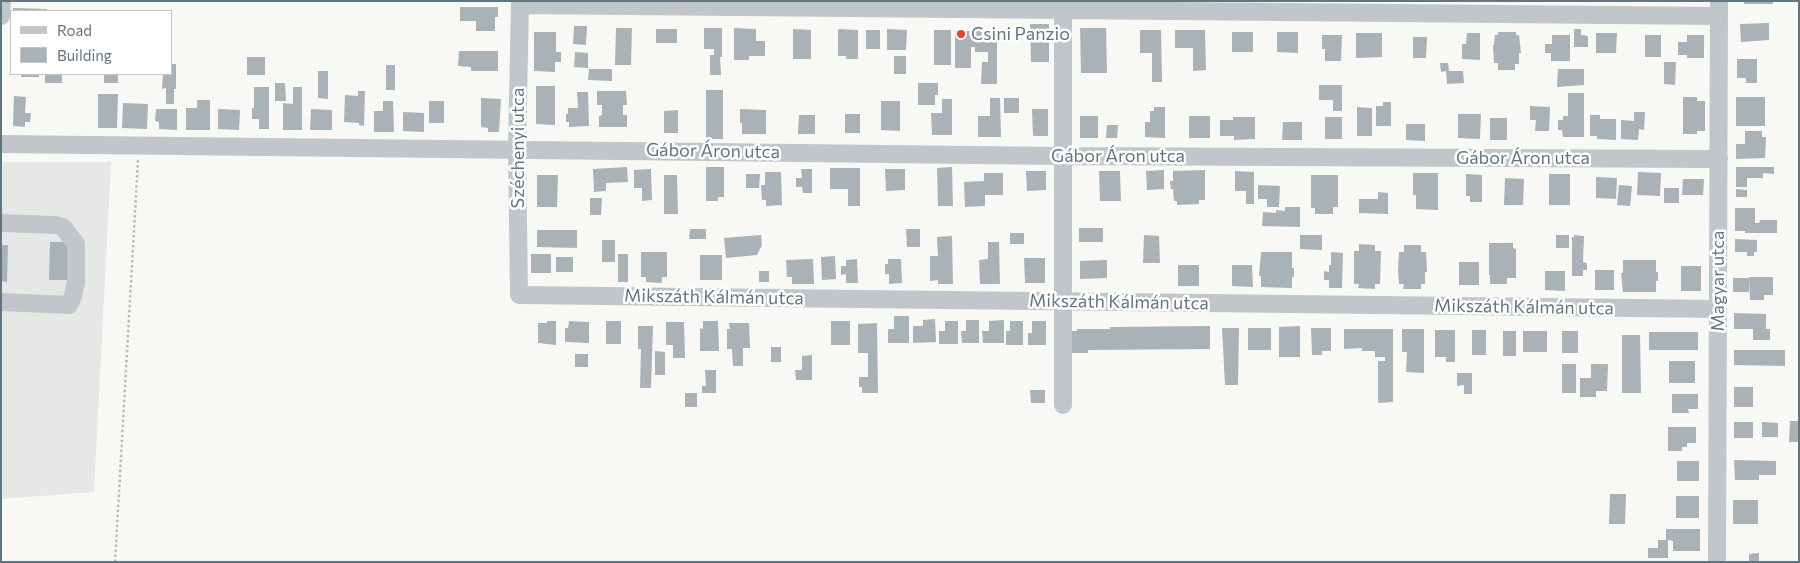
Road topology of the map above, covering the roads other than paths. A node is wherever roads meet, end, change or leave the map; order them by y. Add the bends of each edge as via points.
1 (2, 1) edge
2 (520, 3) edge
3 (1063, 6) edge
4 (1719, 8) edge
5 (1, 16) edge
6 (1, 144) edge
7 (517, 150) junction
8 (1062, 156) junction
9 (1719, 159) junction
10 (1, 223) edge
11 (519, 295) joint
12 (1, 302) edge
13 (1062, 302) junction
14 (1718, 309) junction
15 (1062, 405) dead end
16 (1717, 562) edge

1 - 5 street
2 - 3 street
2 - 7 street, Széchenyi utca
3 - 4 street
3 - 8 street
4 - 9 street, Magyar utca
6 - 7 street, Gábor Áron utca
7 - 8 street, Gábor Áron utca
7 - 11 street, Széchenyi utca
8 - 9 street, Gábor Áron utca
8 - 13 street
9 - 14 street, Magyar utca
10 - 12 street via 63,227 76,244 76,282 69,305
11 - 13 street, Mikszáth Kálmán utca
13 - 14 street, Mikszáth Kálmán utca
13 - 15 street
14 - 16 street, Magyar utca

